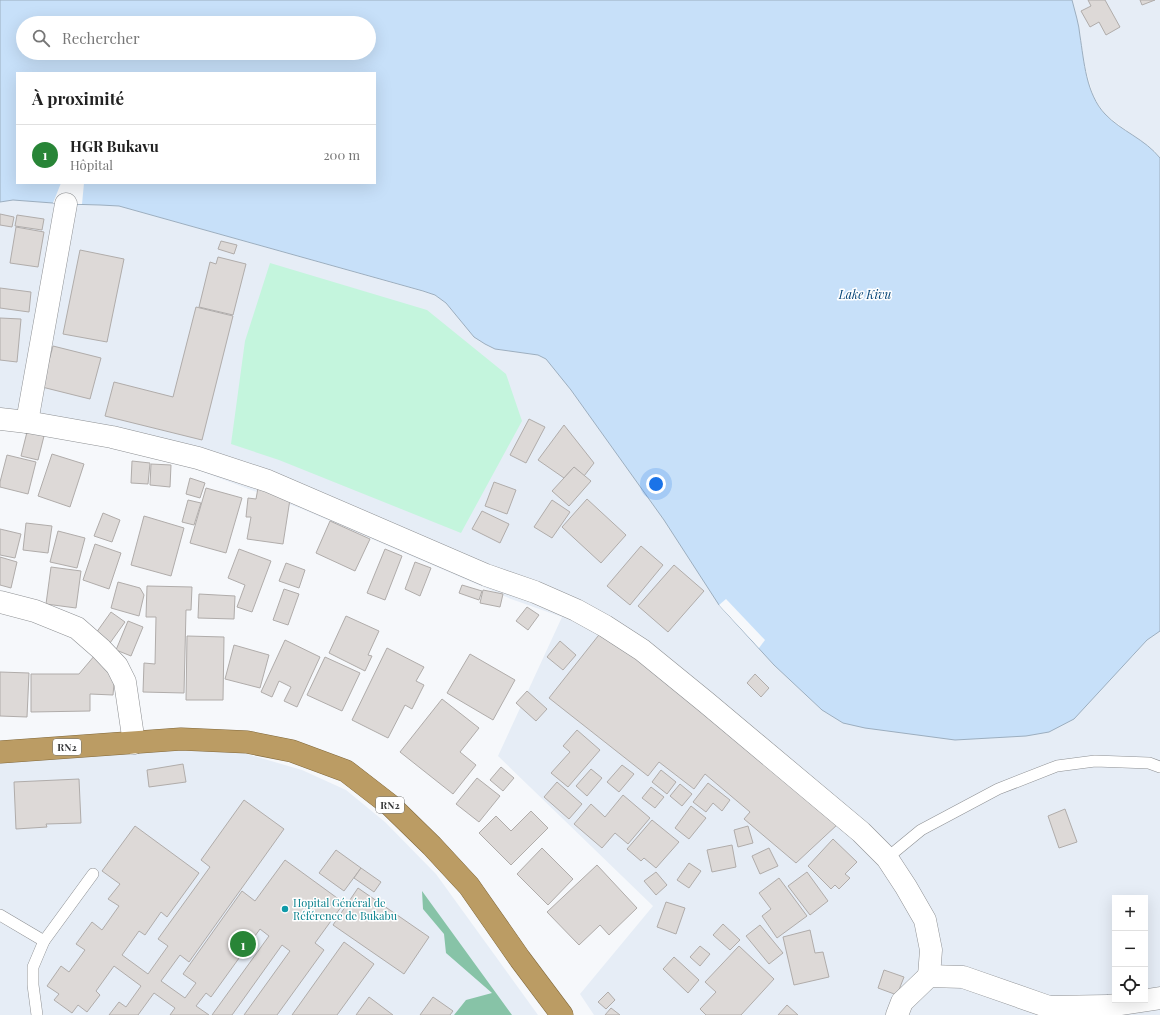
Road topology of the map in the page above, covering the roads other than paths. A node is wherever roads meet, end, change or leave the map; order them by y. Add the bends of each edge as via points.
1 (66, 204) dead end
2 (0, 419) edge
3 (27, 422) junction
4 (0, 602) edge
5 (134, 743) junction
6 (0, 752) edge
7 (1160, 767) edge
8 (887, 858) junction
9 (93, 874) dead end
10 (0, 915) edge
11 (44, 941) junction
12 (929, 976) junction
13 (1160, 998) edge
14 (37, 1015) edge
15 (562, 1015) edge
16 (897, 1015) edge

1 - 3 street
2 - 3 street
3 - 8 street via 112,437 191,456 268,481 486,575 576,610 642,650 861,832
4 - 5 street via 35,611 77,628 101,649 117,666 125,682
5 - 6 highway, RN2
5 - 15 highway, RN2 via 181,739 246,742 292,751 346,771 390,805 469,886
7 - 8 lane via 1148,763 1095,761 1057,766 998,789 921,830
8 - 12 street via 925,920 931,950
9 - 11 lane
10 - 11 lane
11 - 14 lane via 33,967
12 - 13 street via 963,977 1049,1006 1108,1006
12 - 16 street via 902,1002

